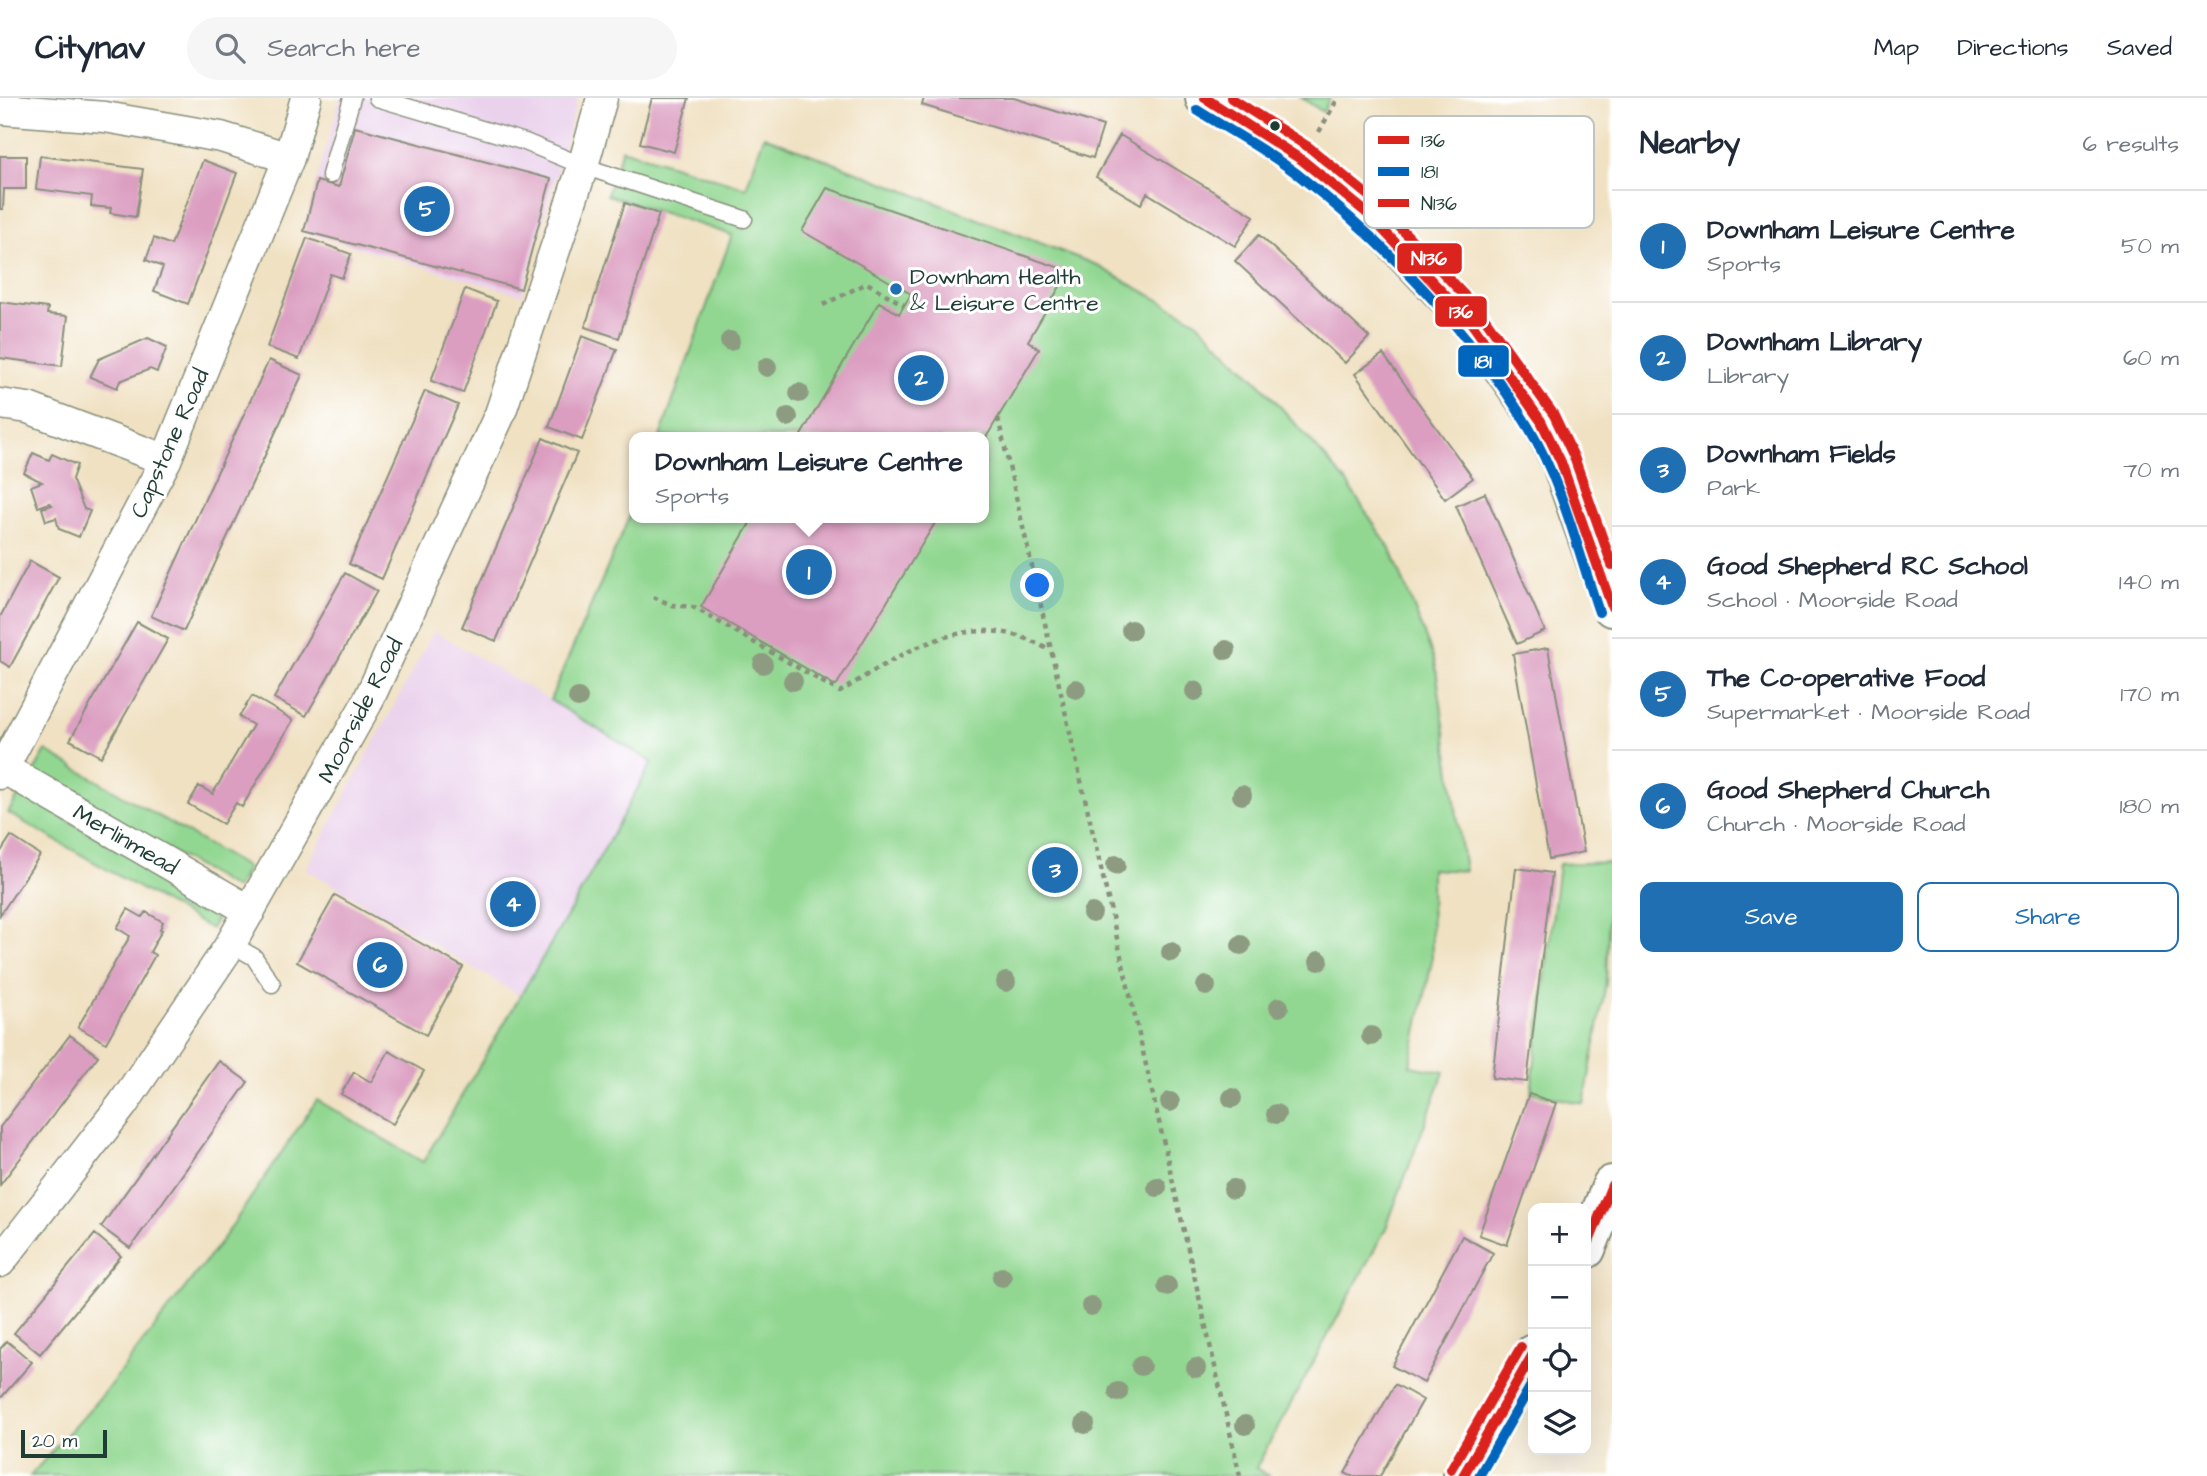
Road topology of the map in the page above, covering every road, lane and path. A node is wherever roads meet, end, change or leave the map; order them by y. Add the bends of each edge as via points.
1 (306, 98) edge
2 (352, 98) edge
3 (377, 98) edge
4 (602, 98) edge
5 (1205, 98) edge
6 (0, 110) edge
7 (289, 158) junction
8 (583, 166) junction
9 (330, 175) dead end
10 (1364, 211) edge
11 (744, 219) dead end
12 (1381, 228) edge
13 (824, 305) dead end
14 (904, 305) dead end
15 (0, 404) edge
16 (998, 418) dead end
17 (166, 460) junction
18 (653, 597) dead end
19 (1612, 607) edge
20 (1049, 651) junction
21 (2, 771) edge
22 (250, 911) junction
23 (231, 944) junction
24 (272, 984) dead end
25 (1612, 1185) edge
26 (1591, 1237) edge
27 (0, 1262) edge
28 (1528, 1363) edge
29 (1240, 1476) edge
30 (1463, 1476) edge

1 - 7 street, Capstone Road
2 - 9 lane
3 - 8 lane via 525,142
4 - 8 street, Moorside Road
5 - 10 street via 1302,160
6 - 7 street via 105,117 221,137
7 - 17 street, Capstone Road
8 - 11 lane
8 - 22 street, Moorside Road via 494,426 367,703
12 - 19 street via 1470,321 1541,421
13 - 14 path via 867,283
15 - 17 street via 28,408
16 - 20 path
17 - 21 street, Capstone Road
18 - 20 path via 694,607 839,692 928,641 990,628 1026,636
20 - 29 path
21 - 22 street, Merlinmead
22 - 23 street, Moorside Road
23 - 24 lane via 254,957
23 - 27 street, Moorside Road via 124,1104
25 - 26 street
28 - 30 street

